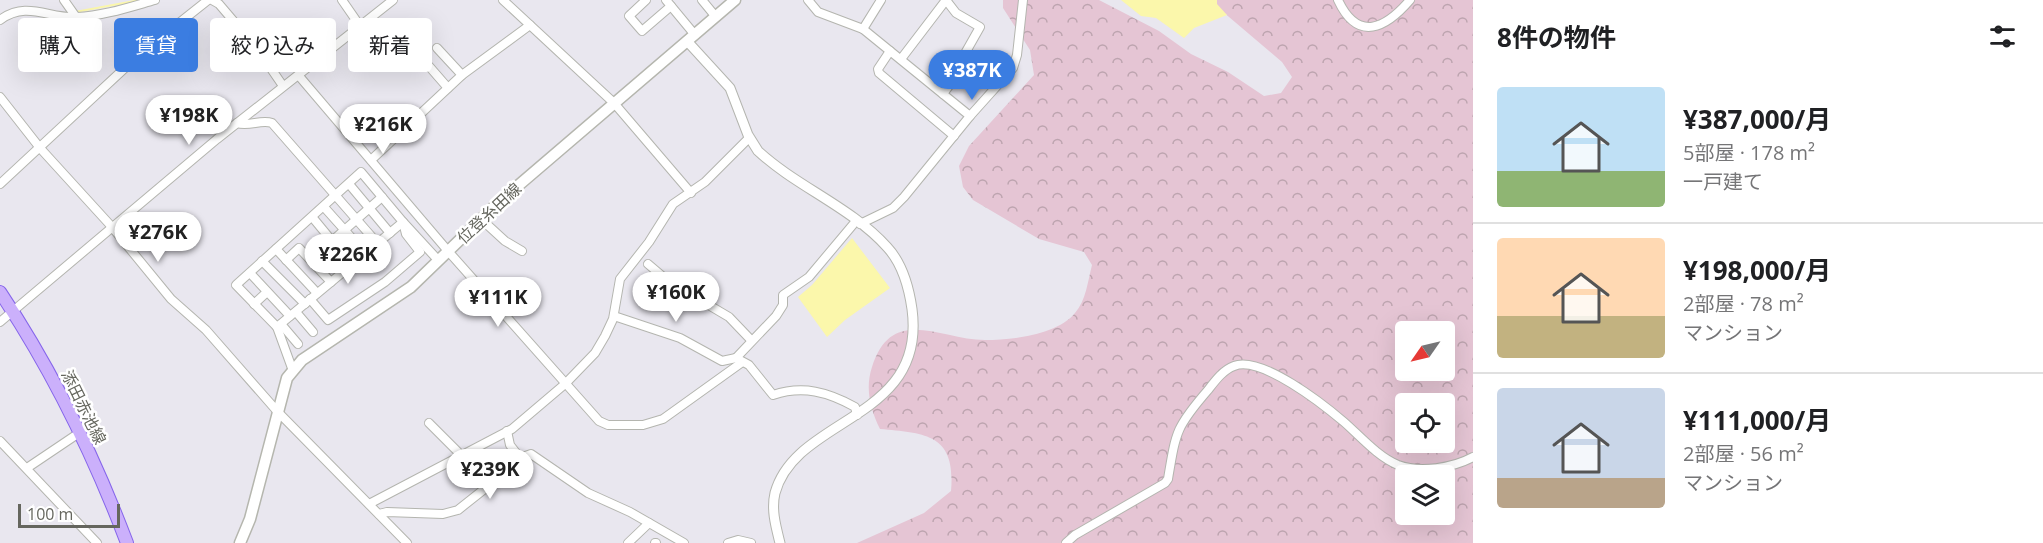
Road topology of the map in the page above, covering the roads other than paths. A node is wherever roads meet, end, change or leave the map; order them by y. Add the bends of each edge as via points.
1 (64, 0) edge
2 (155, 0) edge
3 (210, 0) edge
4 (342, 0) edge
5 (393, 0) edge
6 (503, 0) edge
7 (646, 0) edge
8 (702, 0) edge
9 (735, 0) edge
10 (808, 0) edge
11 (881, 0) edge
12 (1023, 0) edge
13 (1338, 0) edge
14 (1410, 0) edge
15 (668, 3) edge
16 (126, 4) edge
17 (76, 17) junction
18 (716, 17) junction
19 (231, 18) edge
20 (354, 18) edge
21 (370, 18) edge
22 (0, 20) edge
23 (530, 25) junction
24 (863, 28) junction
25 (348, 36) edge
26 (691, 38) junction
27 (437, 48) dead end
28 (890, 51) junction
29 (901, 59) junction
30 (432, 70) edge
31 (274, 72) edge
32 (462, 75) junction
33 (299, 76) junction
34 (283, 86) junction
35 (448, 88) junction
36 (943, 94) junction
37 (0, 97) edge
38 (614, 103) junction
39 (970, 116) junction
40 (237, 123) junction
41 (954, 136) junction
42 (749, 138) junction
43 (40, 148) junction
44 (371, 160) junction
45 (0, 184) edge
46 (349, 184) junction
47 (692, 193) junction
48 (336, 196) junction
49 (382, 197) junction
50 (324, 207) junction
51 (369, 209) junction
52 (313, 218) junction
53 (481, 219) junction
54 (357, 220) junction
55 (403, 222) junction
56 (858, 222) junction
57 (112, 227) junction
58 (344, 230) junction
59 (390, 233) junction
60 (378, 244) junction
61 (276, 249) junction
62 (448, 251) junction
63 (522, 251) dead end
64 (366, 254) junction
65 (286, 260) junction
66 (438, 260) junction
67 (262, 261) junction
68 (648, 264) dead end
69 (249, 273) junction
70 (331, 282) junction
71 (0, 292) edge
72 (267, 292) junction
73 (317, 293) junction
74 (308, 302) junction
75 (254, 304) junction
76 (13, 311) junction
77 (293, 314) junction
78 (614, 316) junction
79 (0, 322) edge
80 (279, 326) junction
81 (313, 332) dead end
82 (751, 340) junction
83 (298, 344) dead end
84 (739, 360) junction
85 (293, 371) junction
86 (565, 384) junction
87 (277, 411) junction
88 (857, 415) junction
89 (429, 423) dead end
90 (507, 431) junction
91 (79, 433) junction
92 (0, 441) edge
93 (461, 455) junction
94 (1473, 457) edge
95 (520, 458) junction
96 (27, 468) junction
97 (369, 504) junction
98 (379, 514) junction
99 (649, 523) junction
100 (97, 543) edge
101 (127, 543) edge
102 (240, 543) edge
103 (407, 543) edge
104 (628, 543) edge
105 (684, 543) edge
106 (728, 543) edge
107 (751, 543) edge
108 (780, 543) edge
109 (1066, 543) edge

1 - 17 street
2 - 16 street
3 - 19 street
3 - 43 street via 140,54
4 - 20 street
5 - 21 street
6 - 23 street
7 - 15 street via 629,16 642,31
8 - 18 street
9 - 18 main road, 位登糸田線
10 - 24 street via 819,12
11 - 24 street
12 - 39 street via 1013,68
13 - 14 street via 1349,19 1374,27 1395,18
15 - 26 street
16 - 17 street
17 - 22 street via 35,9 20,10
18 - 26 main road, 位登糸田線
23 - 32 street
23 - 38 street
24 - 28 street
25 - 33 street
26 - 38 main road, 位登糸田線
26 - 42 street via 730,87
27 - 32 street
28 - 29 street
28 - 41 street via 879,73
29 - 36 street
29 - 36 street via 946,0 956,13 980,27 963,57 965,64
30 - 35 street
31 - 34 street
32 - 35 street
33 - 34 street
33 - 44 street
34 - 40 street
35 - 44 street
36 - 39 street
37 - 43 street
38 - 47 street
38 - 53 main road, 位登糸田線
39 - 41 street
40 - 48 street via 272,123
40 - 57 street
41 - 56 street via 893,208
42 - 47 street
42 - 56 street via 764,156
43 - 45 street
43 - 57 street
44 - 62 street
46 - 48 street
46 - 49 street via 361,172
46 - 51 street
47 - 78 street via 673,204 620,279
48 - 50 street
48 - 54 street
49 - 51 street
49 - 55 street
50 - 52 street
50 - 58 street
51 - 54 street
51 - 59 street
52 - 58 street via 332,241
52 - 61 street
53 - 62 main road, 位登糸田線
53 - 63 street
54 - 58 street
54 - 60 street
55 - 59 street
55 - 66 street
55 - 74 street via 406,234 420,252 385,282 328,320
56 - 82 street via 809,277 783,295 783,305 776,316
56 - 88 street via 887,247 899,266 910,296 912,332 904,364 878,401
57 - 76 street
57 - 87 street via 171,299 235,361
58 - 64 street
59 - 60 street
60 - 64 street
61 - 65 street
61 - 67 street
62 - 66 main road, 位登糸田線
62 - 86 street
64 - 70 street
65 - 70 street via 299,248
65 - 73 street
66 - 85 main road, 位登糸田線 via 411,287 344,330
67 - 69 street
67 - 74 street
68 - 82 street via 668,281 729,317
69 - 72 street
69 - 75 street via 236,285
70 - 73 street
71 - 76 main road, 添田赤池線
72 - 75 street
72 - 77 street
73 - 74 street
74 - 77 street
75 - 80 street
76 - 79 street
76 - 91 main road, 添田赤池線
77 - 80 street
77 - 81 street
78 - 84 street via 680,338 722,361
78 - 86 street via 595,353
80 - 83 street
80 - 85 street
82 - 84 street
84 - 86 street via 663,419 643,425 608,425 599,421
84 - 88 street via 773,395 802,389 826,393 855,407
85 - 87 main road, 位登糸田線
86 - 90 street
87 - 97 street
87 - 102 main road, 位登糸田線 via 250,519
88 - 108 street via 809,446 788,468 775,493 773,507
89 - 93 street
90 - 93 street
90 - 95 street via 510,445
91 - 96 street
91 - 101 main road, 添田赤池線
92 - 96 street
93 - 97 street
94 - 109 street via 1429,468 1397,464 1289,382 1264,368 1243,363 1218,378 1178,428 1165,483
95 - 98 street via 509,474 458,510
95 - 99 street via 531,454 588,494
96 - 100 street
97 - 98 street
98 - 103 street
99 - 104 street
99 - 105 street
106 - 107 street

